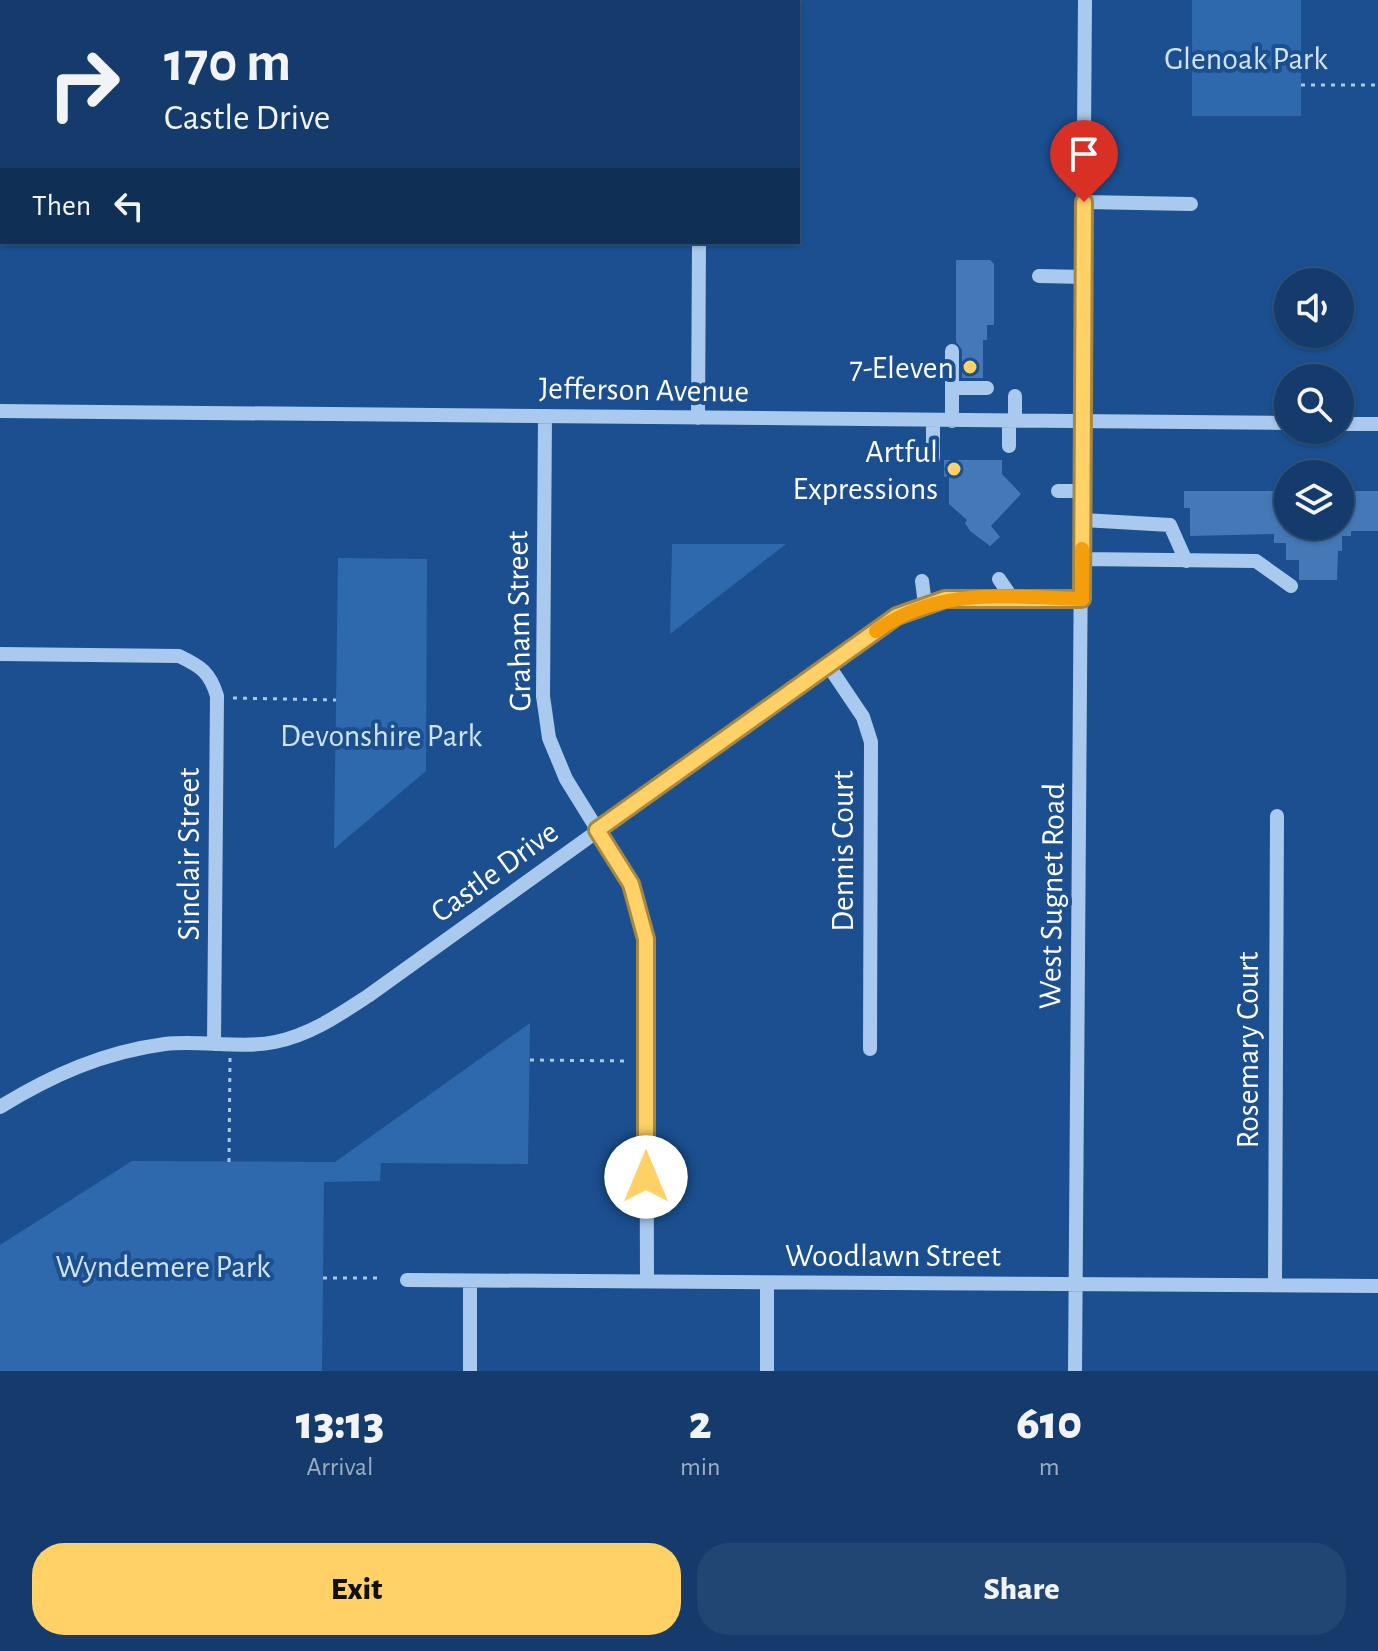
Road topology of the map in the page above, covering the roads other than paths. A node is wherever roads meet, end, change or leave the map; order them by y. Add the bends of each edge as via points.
1 (1085, 0) edge
2 (1084, 202) junction
3 (1191, 204) dead end
4 (699, 244) edge
5 (1039, 276) dead end
6 (1084, 277) junction
7 (952, 351) dead end
8 (952, 388) junction
9 (987, 388) dead end
10 (1015, 396) dead end
11 (0, 411) edge
12 (545, 416) junction
13 (698, 418) junction
14 (933, 421) junction
15 (952, 421) junction
16 (1012, 421) junction
17 (1083, 422) junction
18 (1274, 423) edge
19 (1354, 424) edge
20 (1378, 424) edge
21 (1009, 446) dead end
22 (933, 458) dead end
23 (1058, 491) dead end
24 (1083, 491) junction
25 (1083, 520) junction
26 (1082, 559) junction
27 (1186, 561) junction
28 (999, 579) dead end
29 (922, 581) dead end
30 (1291, 586) dead end
31 (1012, 598) junction
32 (1082, 599) junction
33 (925, 604) junction
34 (0, 654) edge
35 (828, 665) junction
36 (1277, 816) dead end
37 (597, 830) junction
38 (214, 1044) junction
39 (870, 1049) dead end
40 (0, 1107) edge
41 (407, 1280) dead end
42 (647, 1281) junction
43 (470, 1282) junction
44 (767, 1284) junction
45 (1076, 1284) junction
46 (1275, 1285) junction
47 (1378, 1286) edge
48 (470, 1371) edge
49 (767, 1371) edge
50 (1075, 1371) edge

1 - 2 street, West Sugnet Road
2 - 3 street
2 - 6 street, West Sugnet Road
4 - 13 street
5 - 6 street
6 - 17 street, West Sugnet Road
7 - 8 street
8 - 9 street
8 - 15 street
10 - 16 street
11 - 12 street, Jefferson Avenue
12 - 13 street, Jefferson Avenue
12 - 37 street, Graham Street via 543,696 549,738
13 - 14 street, Jefferson Avenue
14 - 15 street, Jefferson Avenue
14 - 22 street
15 - 16 street, Jefferson Avenue
16 - 17 street, Jefferson Avenue
16 - 21 street
17 - 18 street, Jefferson Avenue
17 - 24 street, West Sugnet Road
19 - 20 street
23 - 24 street
24 - 25 street, West Sugnet Road
25 - 26 street, West Sugnet Road
25 - 27 street via 1170,525
26 - 27 street
26 - 32 street, West Sugnet Road
27 - 30 street via 1256,561
28 - 31 street
29 - 33 street
31 - 32 street, Castle Drive
31 - 33 street, Castle Drive
32 - 45 street, West Sugnet Road
33 - 35 street, Castle Drive via 897,616
34 - 38 street, Sinclair Street via 179,656 204,668 217,696
35 - 37 street, Castle Drive
35 - 39 street, Dennis Court via 863,717 871,742
36 - 46 street, Rosemary Court
37 - 38 street, Castle Drive via 318,1028 274,1042
37 - 42 street, Graham Street via 631,884 646,939
38 - 40 street, Castle Drive via 166,1044 101,1057 51,1076
41 - 43 street, Woodlawn Street
42 - 43 street, Woodlawn Street
42 - 44 street, Woodlawn Street
43 - 48 street
44 - 45 street, Woodlawn Street
44 - 49 street
45 - 46 street, Woodlawn Street
45 - 50 street, West Sugnet Road
46 - 47 street, Woodlawn Street

